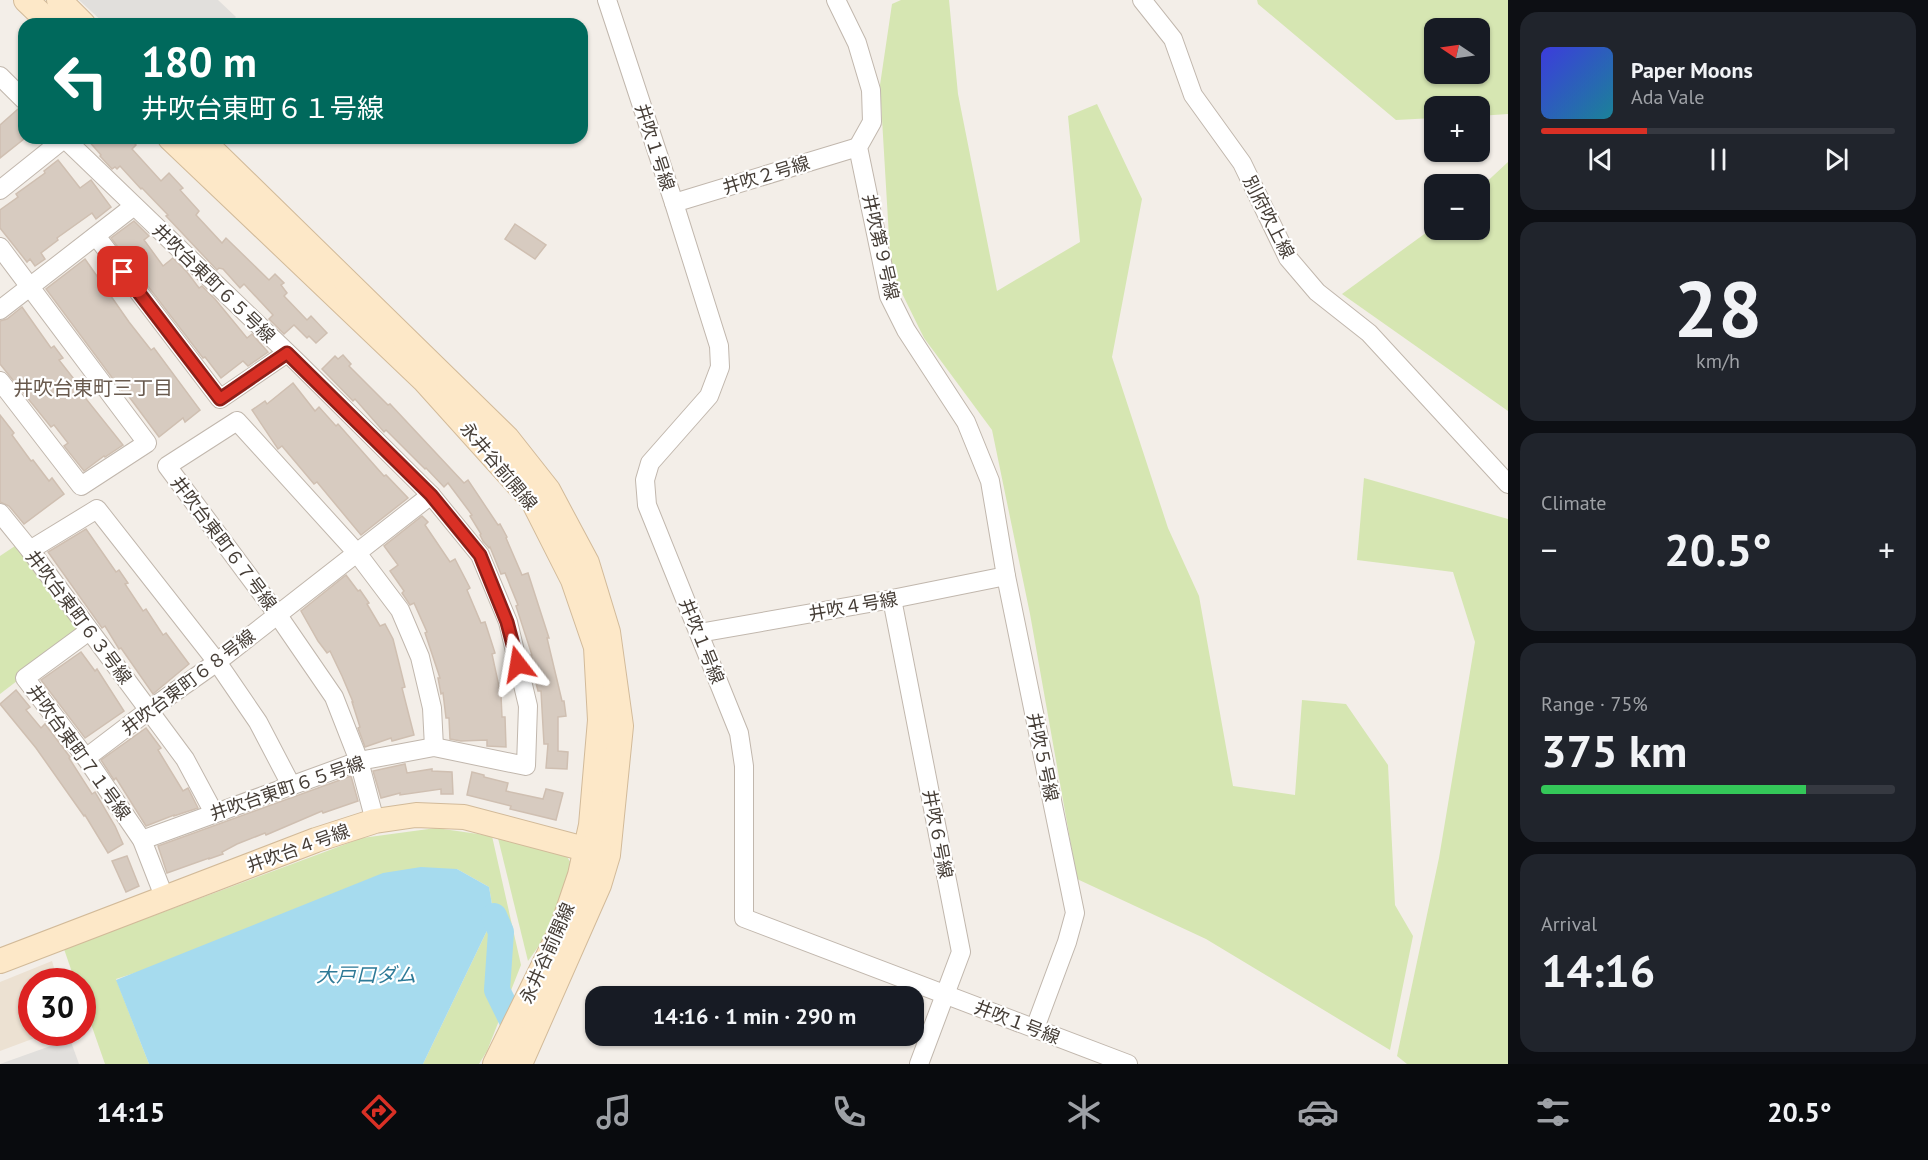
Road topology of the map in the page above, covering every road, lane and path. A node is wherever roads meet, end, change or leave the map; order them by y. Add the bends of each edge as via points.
1 (26, 0) edge
2 (59, 0) edge
3 (607, 0) edge
4 (836, 0) edge
5 (1142, 0) edge
6 (45, 18) edge
7 (77, 18) edge
8 (0, 76) edge
9 (18, 93) edge
10 (57, 144) edge
11 (70, 144) edge
12 (176, 144) edge
13 (206, 144) edge
14 (858, 147) junction
15 (0, 190) edge
16 (674, 203) junction
17 (134, 206) junction
18 (96, 236) junction
19 (0, 247) edge
20 (30, 287) junction
21 (0, 310) edge
22 (287, 353) junction
23 (0, 381) edge
24 (990, 481) joint
25 (1508, 484) edge
26 (431, 495) junction
27 (0, 513) edge
28 (6, 534) edge
29 (30, 550) junction
30 (357, 554) junction
31 (1006, 576) junction
32 (892, 599) junction
33 (277, 614) junction
34 (89, 631) junction
35 (699, 633) junction
36 (217, 662) junction
37 (148, 710) junction
38 (434, 747) junction
39 (86, 758) junction
40 (358, 761) junction
41 (291, 785) junction
42 (214, 813) junction
43 (375, 821) junction
44 (142, 840) junction
45 (597, 852) junction
46 (165, 899) junction
47 (0, 961) edge
48 (946, 995) junction
49 (1035, 1028) junction
50 (495, 1064) edge
51 (520, 1064) edge
52 (919, 1064) edge
53 (1128, 1064) edge

1 - 6 street
2 - 7 street
3 - 16 street, 井吹１号線
4 - 14 street via 857,43 871,90 872,122
5 - 25 street, 別府吹上線 via 1173,39 1193,96 1242,163 1288,258 1317,292 1369,333
8 - 9 street
10 - 15 street
11 - 17 street, 井吹台東町６５号線
12 - 45 street, 永井谷前開線 via 424,380 533,501 573,579 596,647 600,720 591,825
13 - 45 street, 永井谷前開線 via 507,438 548,490 587,563 608,632 621,726
14 - 16 street, 井吹２号線
14 - 24 street, 井吹第９号線 via 889,296 906,330 966,422
16 - 35 street, 井吹１号線 via 719,346 720,367 709,396 650,463 645,480 647,505
17 - 18 street
17 - 22 street, 井吹台東町６５号線
18 - 20 street
18 - 22 street via 220,399
19 - 20 street
20 - 21 street
20 - 23 street via 147,443 81,486
22 - 26 street, 井吹台東町６５号線
24 - 31 street, 井吹５号線
26 - 30 street, 井吹台東町６８号線
26 - 38 street, 井吹台東町６５号線 via 480,555 507,622 528,706 526,766
27 - 28 street, 井吹台東町６３号線
28 - 29 street, 井吹台東町６３号線
29 - 34 street, 井吹台東町６３号線
29 - 36 street via 97,509
30 - 33 street, 井吹台東町６８号線
30 - 33 street, 井吹台東町６７号線 via 237,421 167,466
30 - 38 street, 井吹台東町６７号線 via 400,610 420,657 432,708
31 - 32 street, 井吹４号線
31 - 49 street, 井吹５号線 via 1075,913
32 - 35 street, 井吹４号線
32 - 48 street, 井吹６号線 via 961,952
33 - 36 street, 井吹台東町６８号線
33 - 40 street, 井吹台東町６７号線 via 334,697
34 - 37 street, 井吹台東町６３号線
34 - 39 street, 井吹台東町７１号線 via 26,678
35 - 48 street, 井吹１号線 via 739,733 744,766 744,918
36 - 37 street, 井吹台東町６８号線
36 - 41 street via 258,722
37 - 39 street, 井吹台東町６８号線
37 - 42 street, 井吹台東町６３号線 via 185,759
38 - 40 street, 井吹台東町６５号線
39 - 44 street, 井吹台東町７１号線
40 - 41 street, 井吹台東町６５号線
40 - 43 street, 井吹台東町６７号線
41 - 42 street, 井吹台東町６５号線
42 - 44 street, 井吹台東町６５号線
43 - 45 street, 井吹台４号線 via 416,815 464,817
43 - 46 street, 井吹台４号線
44 - 46 street, 井吹台東町７１号線
45 - 50 street, 永井谷前開線 via 580,875 562,928
45 - 51 street, 永井谷前開線 via 599,885
46 - 47 street, 井吹台４号線
48 - 49 street, 井吹１号線
48 - 52 street, 井吹６号線
49 - 53 street, 井吹１号線

